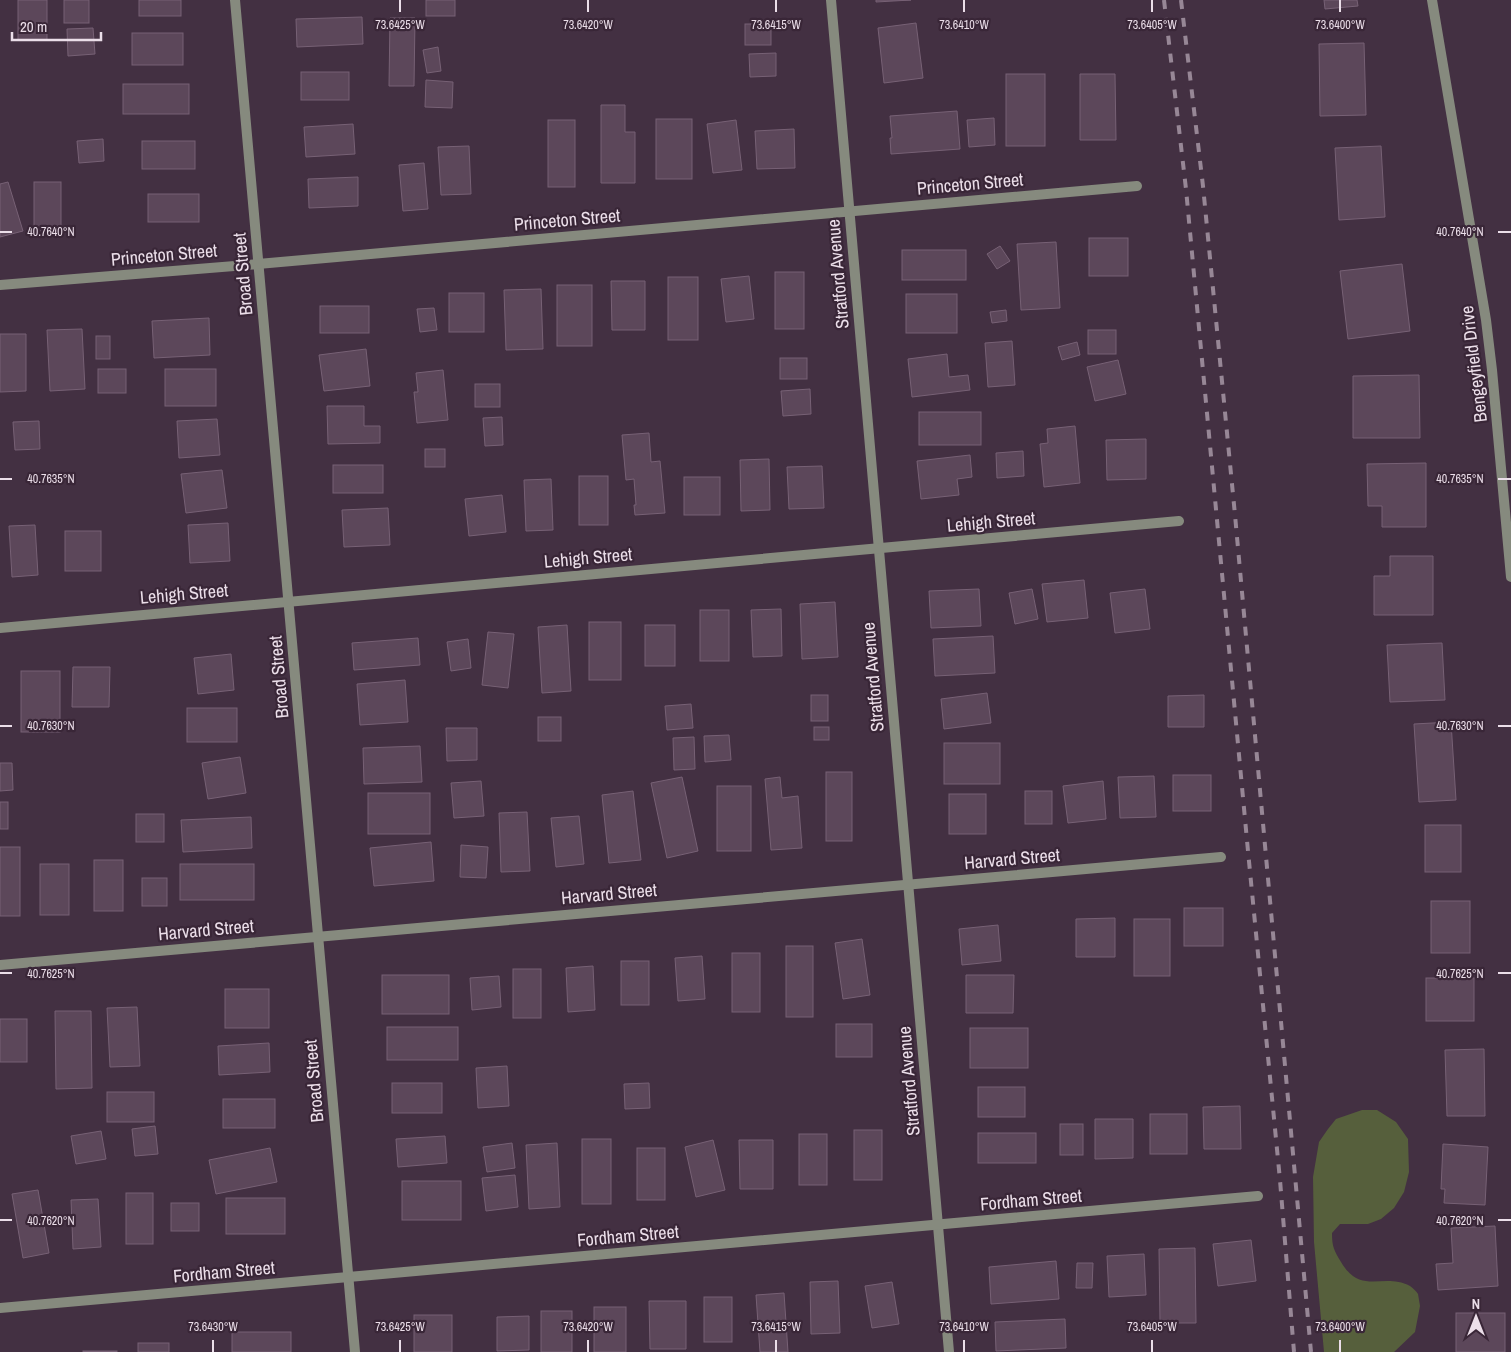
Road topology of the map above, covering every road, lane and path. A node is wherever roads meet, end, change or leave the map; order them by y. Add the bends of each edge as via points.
1 (235, 0) edge
2 (830, 0) edge
3 (1432, 0) edge
4 (1137, 186) dead end
5 (849, 211) junction
6 (258, 264) junction
7 (0, 285) edge
8 (1179, 521) dead end
9 (1508, 523) edge
10 (878, 548) junction
11 (1511, 577) edge
12 (288, 601) junction
13 (0, 628) edge
14 (1221, 856) dead end
15 (908, 884) junction
16 (318, 937) junction
17 (0, 965) edge
18 (1258, 1196) dead end
19 (938, 1225) junction
20 (348, 1278) junction
21 (0, 1308) edge
22 (355, 1352) edge
23 (949, 1352) edge

1 - 6 street, Broad Street
2 - 5 street, Stratford Avenue
3 - 9 street, Bengeyfield Drive via 1486,320
4 - 5 street, Princeton Street
5 - 6 street, Princeton Street
5 - 10 street, Stratford Avenue
6 - 7 street, Princeton Street
6 - 12 street, Broad Street
8 - 10 street, Lehigh Street
9 - 11 street, Bengeyfield Drive
10 - 12 street, Lehigh Street
10 - 15 street, Stratford Avenue
12 - 13 street, Lehigh Street
12 - 16 street, Broad Street
14 - 15 street, Harvard Street
15 - 16 street, Harvard Street
15 - 19 street, Stratford Avenue
16 - 17 street, Harvard Street
16 - 20 street, Broad Street
18 - 19 street, Fordham Street
19 - 20 street, Fordham Street
19 - 23 street, Stratford Avenue
20 - 21 street, Fordham Street
20 - 22 street, Broad Street

